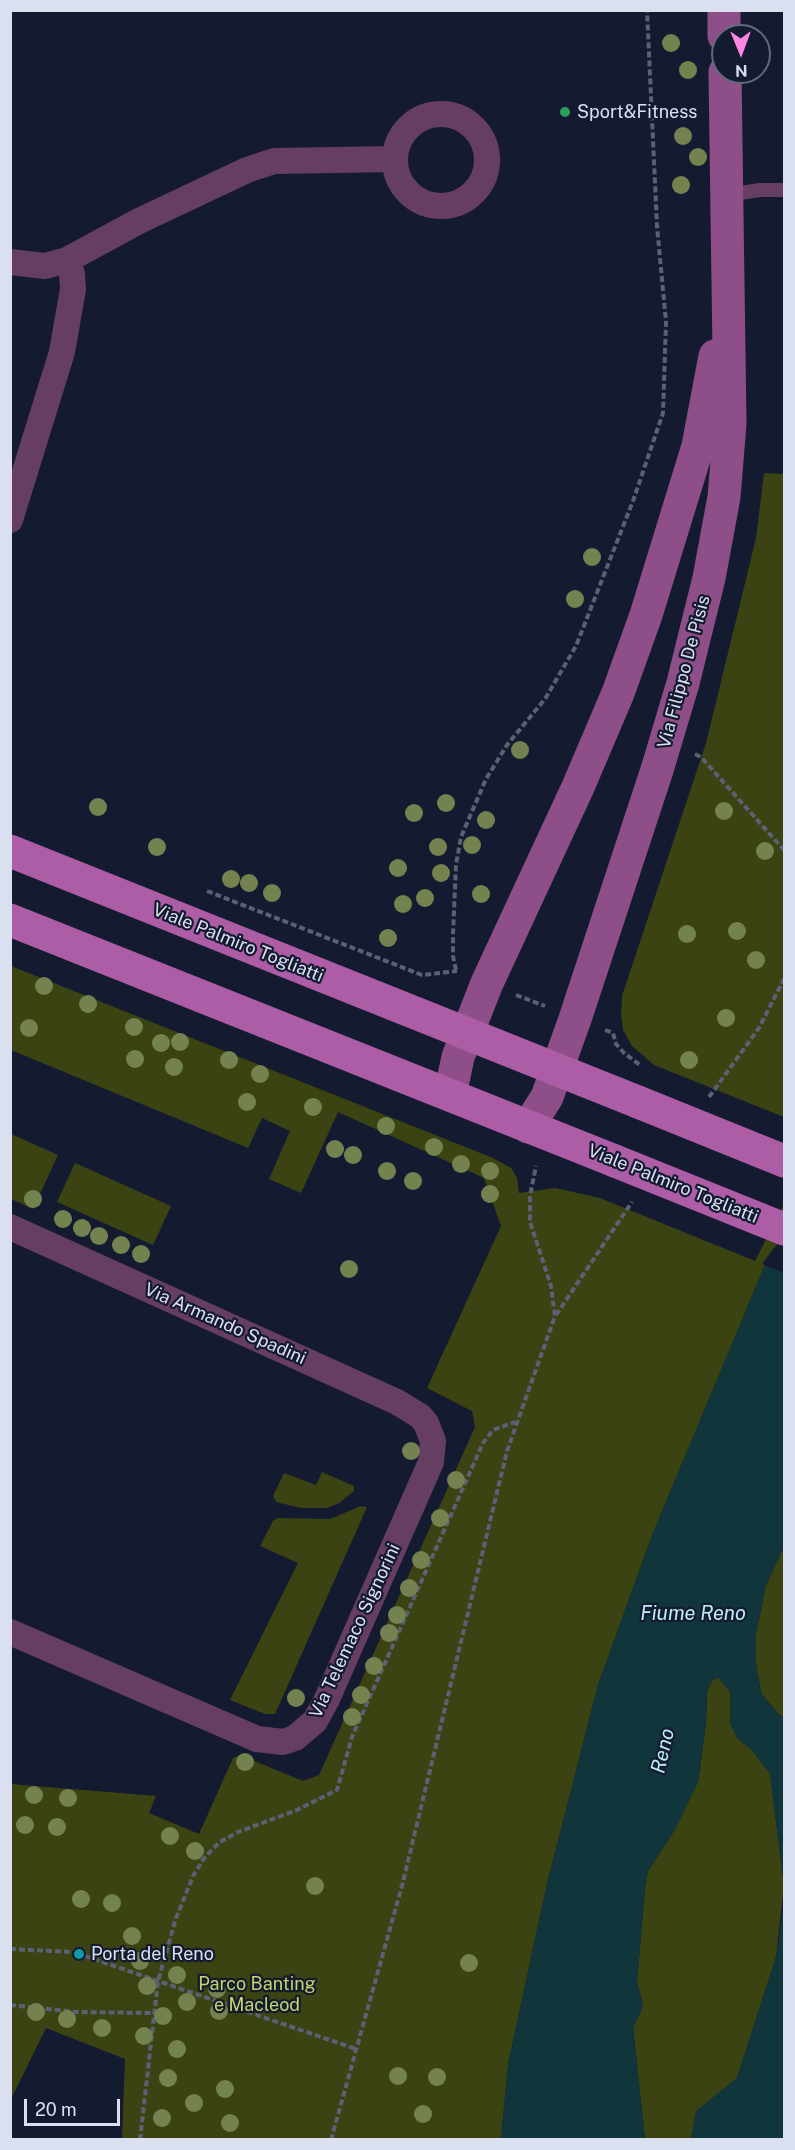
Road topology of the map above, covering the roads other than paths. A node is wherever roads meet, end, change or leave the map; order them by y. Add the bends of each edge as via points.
1 (725, 84) edge
2 (395, 159) dead end
3 (784, 190) edge
4 (727, 195) junction
5 (728, 259) junction
6 (67, 260) junction
7 (10, 262) edge
8 (10, 520) edge
9 (10, 851) edge
10 (10, 920) edge
11 (466, 1034) junction
12 (558, 1070) junction
13 (450, 1095) junction
14 (528, 1126) junction
15 (784, 1161) edge
16 (10, 1227) edge
17 (784, 1229) edge
18 (431, 1432) joint
19 (10, 1632) edge

1 - 4 street, Via Filippo De Pisis
2 - 6 street via 274,160 139,221
3 - 4 lane
4 - 5 street, Via Filippo De Pisis
5 - 11 street, Via Filippo De Pisis via 698,446 670,543 614,704
5 - 12 street, Via Filippo De Pisis via 730,424 724,496 709,578 657,770
6 - 7 street via 45,266
6 - 8 street via 73,289 62,352
9 - 11 main road, Viale Palmiro Togliatti
10 - 13 main road, Viale Palmiro Togliatti
11 - 12 main road, Viale Palmiro Togliatti
11 - 13 street
12 - 14 street via 547,1097
12 - 15 main road, Viale Palmiro Togliatti, bridge
13 - 14 main road, Viale Palmiro Togliatti
14 - 17 main road, Viale Palmiro Togliatti, bridge
16 - 18 street, Via Armando Spadini via 397,1402 420,1416
18 - 19 street, Via Telemaco Signorini via 431,1462 327,1699 315,1721 295,1738 283,1742 256,1738

